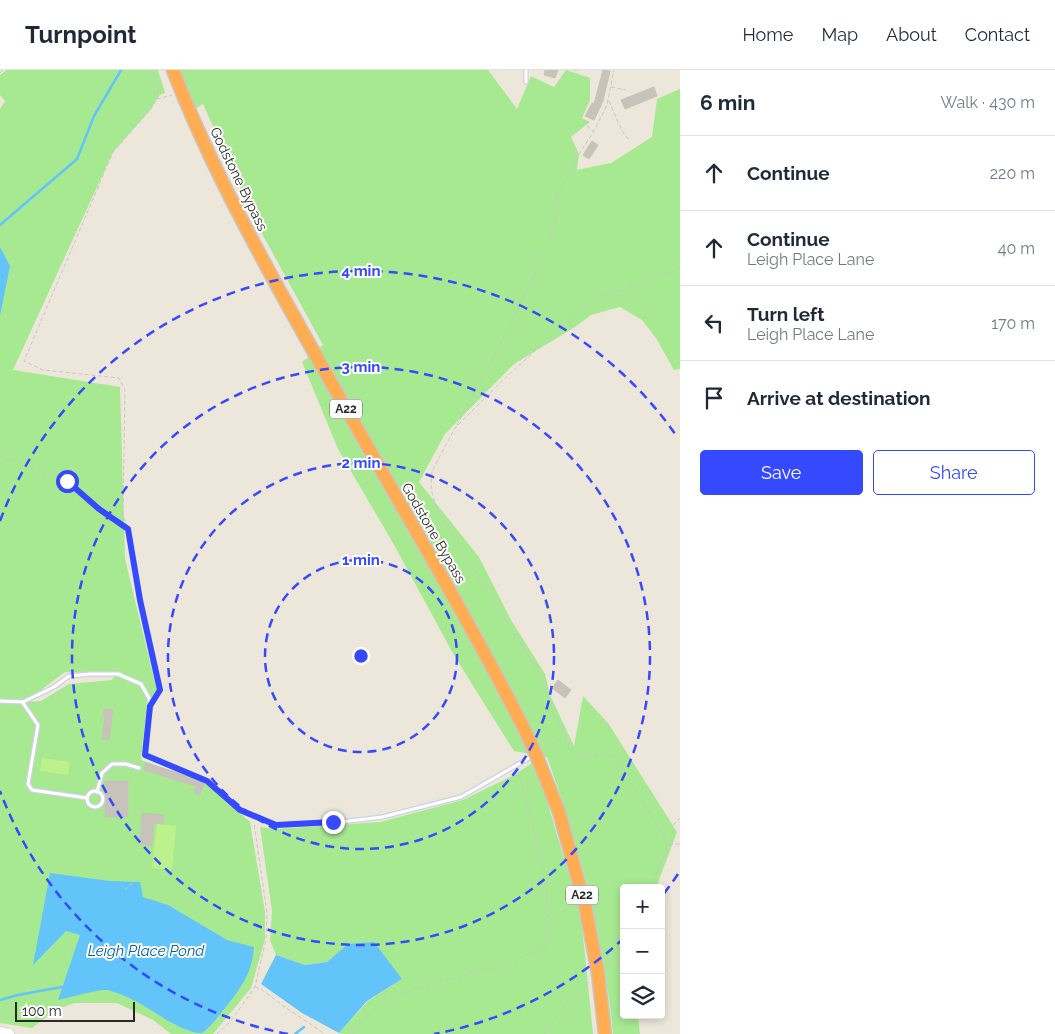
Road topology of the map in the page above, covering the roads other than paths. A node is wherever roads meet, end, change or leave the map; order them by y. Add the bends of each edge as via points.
1 (173, 70) edge
2 (526, 70) edge
3 (526, 82) dead end
4 (0, 701) edge
5 (23, 702) junction
6 (534, 760) junction
7 (139, 768) dead end
8 (97, 792) junction
9 (87, 798) junction
10 (0, 1032) edge
11 (9, 1034) edge
12 (605, 1034) edge

1 - 6 highway, Godstone Bypass / A22, bridge via 189,112 253,242 517,713 530,741
2 - 3 lane
4 - 5 lane
5 - 6 lane via 69,676 118,674 141,684 150,698 145,755 207,781 240,810 276,825 382,817 461,797 516,764
5 - 9 lane via 38,725 28,784 32,790
6 - 12 highway, Godstone Bypass / A22 via 559,812 585,905
7 - 8 lane via 112,764 102,773
8 - 9 lane via 90,793
8 - 9 lane via 103,800 98,806 89,805
10 - 11 main road

